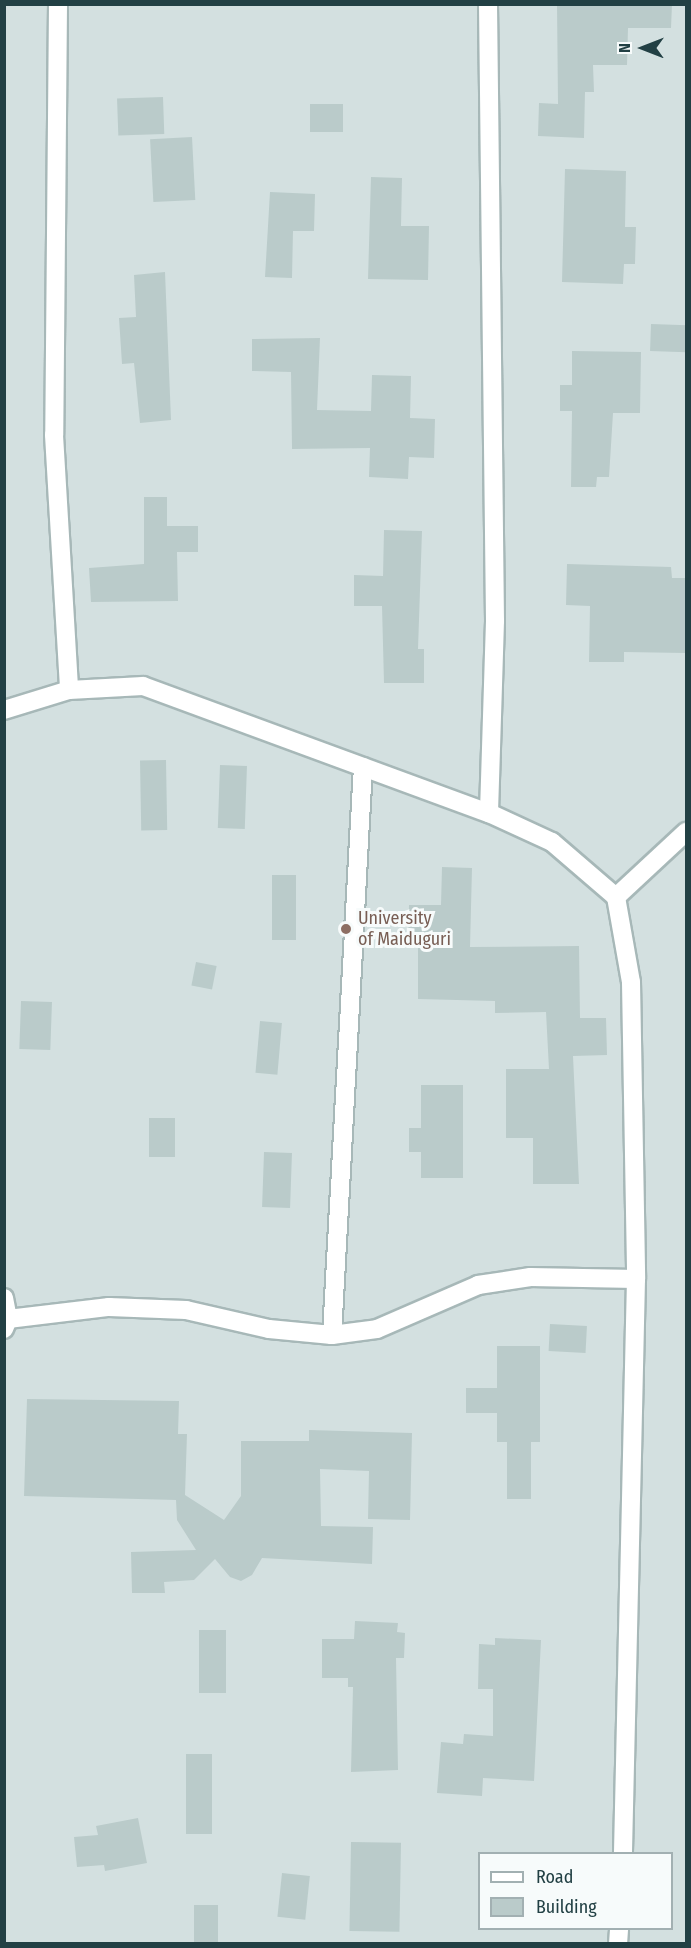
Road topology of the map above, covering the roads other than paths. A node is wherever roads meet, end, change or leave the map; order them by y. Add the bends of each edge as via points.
1 (58, 4) edge
2 (488, 4) edge
3 (69, 690) junction
4 (4, 710) edge
5 (363, 767) junction
6 (489, 813) junction
7 (687, 832) edge
8 (616, 897) junction
9 (636, 1279) junction
10 (4, 1298) edge
11 (6, 1324) edge
12 (332, 1335) junction
13 (623, 1852) edge

1 - 3 street via 54,435
2 - 6 street via 495,621
3 - 4 street
3 - 5 street via 143,686
5 - 6 street
5 - 12 street
6 - 8 street via 552,842
7 - 8 street
8 - 9 street via 631,982
9 - 12 street via 530,1276 477,1285 377,1329
9 - 13 street
10 - 11 street
11 - 12 street via 109,1307 186,1310

